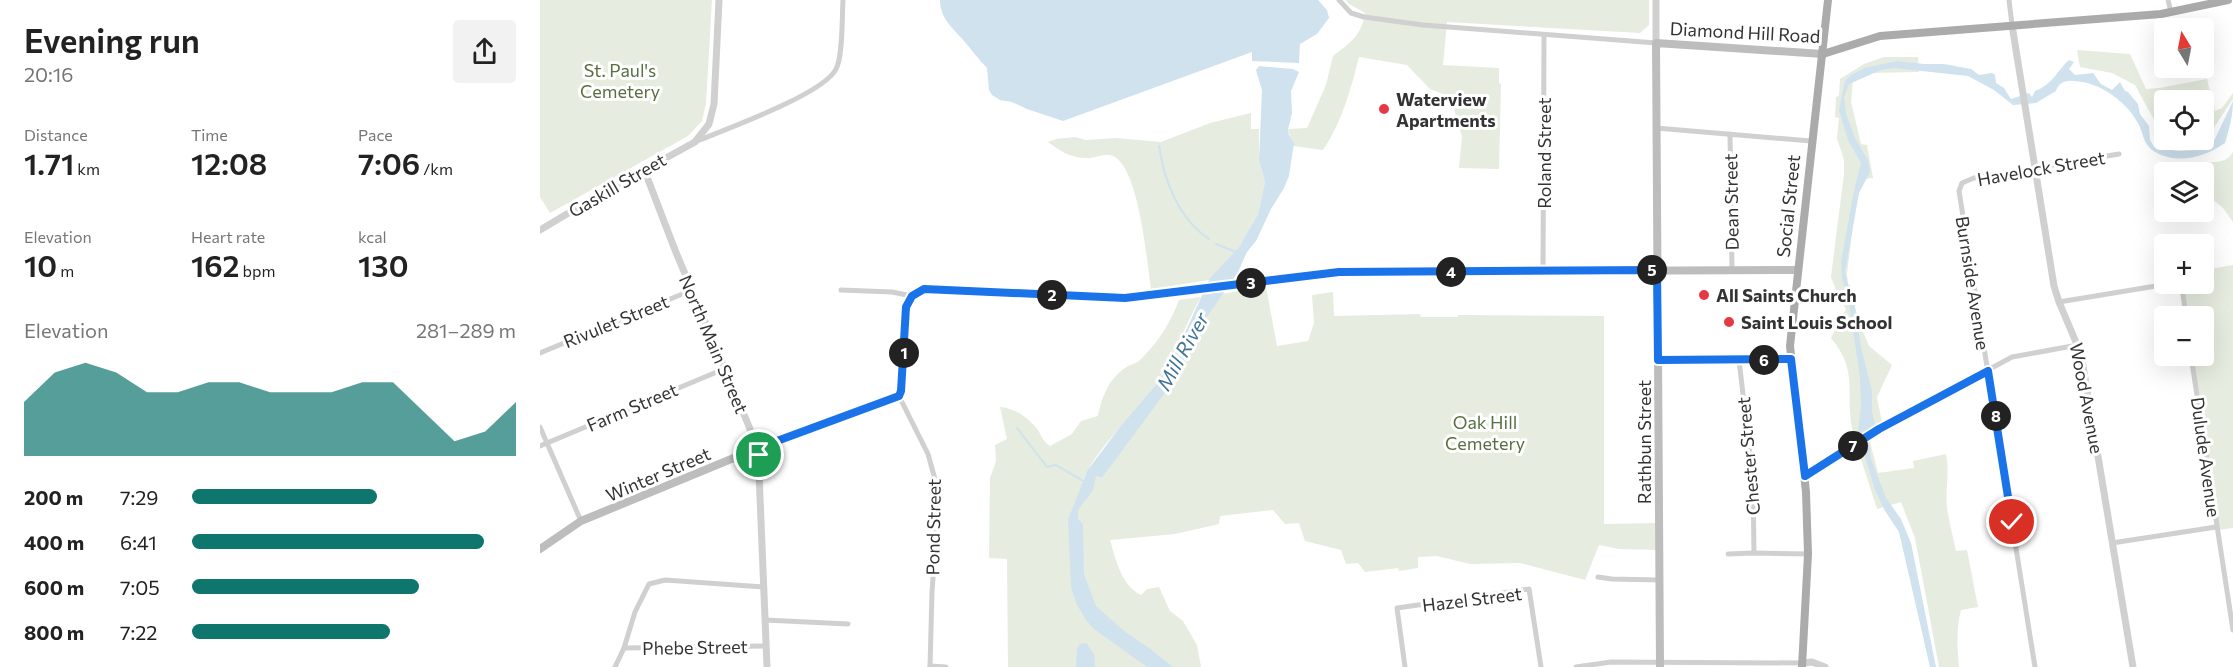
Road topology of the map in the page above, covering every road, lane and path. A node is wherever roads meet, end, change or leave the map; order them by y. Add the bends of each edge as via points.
1 (719, 0) edge
2 (843, 0) edge
3 (1339, 0) edge
4 (1656, 0) edge
5 (1828, 0) edge
6 (2009, 0) edge
7 (2168, 0) edge
8 (2228, 0) edge
9 (2171, 12) junction
10 (2012, 25) junction
11 (1544, 35) junction
12 (1656, 44) junction
13 (1823, 54) junction
14 (1656, 128) junction
15 (1730, 134) junction
16 (1811, 141) junction
17 (695, 142) junction
18 (2119, 154) dead end
19 (644, 169) junction
20 (2035, 170) junction
21 (1962, 183) joint
22 (540, 230) edge
23 (1657, 270) junction
24 (1732, 270) junction
25 (1798, 270) junction
26 (1543, 271) junction
27 (2154, 286) edge
28 (692, 290) junction
29 (841, 290) dead end
30 (912, 296) junction
31 (2058, 302) junction
32 (2078, 345) junction
33 (540, 352) edge
34 (1791, 359) junction
35 (1658, 360) junction
36 (1739, 360) junction
37 (2192, 366) edge
38 (724, 369) junction
39 (1988, 371) junction
40 (899, 396) junction
41 (540, 427) edge
42 (548, 442) junction
43 (540, 446) edge
44 (758, 448) junction
45 (1805, 476) junction
46 (581, 521) junction
47 (2216, 527) junction
48 (2112, 543) junction
49 (540, 549) edge
50 (1755, 552) junction
51 (1728, 554) dead end
52 (1808, 554) junction
53 (1598, 577) dead end
54 (1660, 580) junction
55 (764, 586) junction
56 (765, 620) junction
57 (848, 624) dead end
58 (2233, 630) edge
59 (766, 646) junction
60 (624, 648) junction
61 (1660, 665) edge
62 (930, 666) edge
63 (1804, 666) edge
64 (615, 667) edge
65 (767, 667) edge
66 (946, 667) edge
67 (1405, 667) edge
68 (1541, 667) edge
69 (1576, 667) edge
70 (1825, 667) edge
71 (2035, 667) edge
72 (2133, 667) edge

1 - 17 street via 714,104 709,124
2 - 17 street via 838,67 826,82
3 - 11 street, Diamond Hill Road via 1351,13 1364,17
4 - 12 street, Rathbun Street
5 - 13 main road, Social Street
6 - 10 street
7 - 9 street
8 - 9 main road, Diamond Hill Road
9 - 10 main road, Diamond Hill Road
10 - 13 main road, Diamond Hill Road via 1880,36
10 - 20 street, Wood Avenue
11 - 12 street, Diamond Hill Road
11 - 26 street, Roland Street
12 - 13 main road, Diamond Hill Road
12 - 14 main road, Rathbun Street
13 - 16 main road, Social Street
14 - 15 street
14 - 23 main road, Rathbun Street
15 - 16 street
15 - 24 street, Dean Street
16 - 25 main road, Social Street
17 - 19 street, Gaskill Street
18 - 20 street, Havelock Street
19 - 22 street, Gaskill Street
19 - 28 street, North Main Street
20 - 21 street, Havelock Street
20 - 31 street, Wood Avenue
21 - 39 street, Burnside Avenue via 1961,206
23 - 24 main road
23 - 26 main road
23 - 35 main road, Rathbun Street
24 - 25 main road
25 - 34 main road, Social Street
26 - 30 main road via 1339,272 1125,298 924,289
27 - 31 street
28 - 33 street, Rivulet Street
28 - 38 street, North Main Street
29 - 30 street
30 - 40 main road via 906,307
31 - 32 street, Wood Avenue
32 - 39 street via 2020,355
32 - 48 street, Wood Avenue
34 - 36 street
34 - 45 main road, Social Street
35 - 36 street
35 - 54 main road, Rathbun Street
36 - 50 street, Chester Street via 1753,480
37 - 47 street, Dulude Avenue
38 - 42 street, Farm Street
38 - 44 street, North Main Street
39 - 45 street via 1879,429
39 - 71 street, Burnside Avenue
40 - 44 main road, Winter Street
40 - 62 street, Pond Street via 928,454 936,483
41 - 42 street
42 - 43 street, Farm Street
42 - 46 street
44 - 46 main road, Winter Street
44 - 55 street, North Main Street
45 - 52 main road, Social Street
46 - 49 main road, Winter Street
47 - 48 street
47 - 58 street, Dulude Avenue
48 - 72 street, Wood Avenue
50 - 51 street
50 - 52 street
52 - 63 main road, Social Street
53 - 54 street
54 - 61 main road, Rathbun Street
55 - 56 street, North Main Street
55 - 60 street via 653,581 642,595
56 - 57 street
56 - 59 street, North Main Street
59 - 60 street, Phebe Street
59 - 65 street, North Main Street
60 - 64 street
61 - 63 street
61 - 69 street via 1611,662
62 - 66 street
63 - 70 street via 1812,662
67 - 68 street, Hazel Street via 1397,608 1529,589

